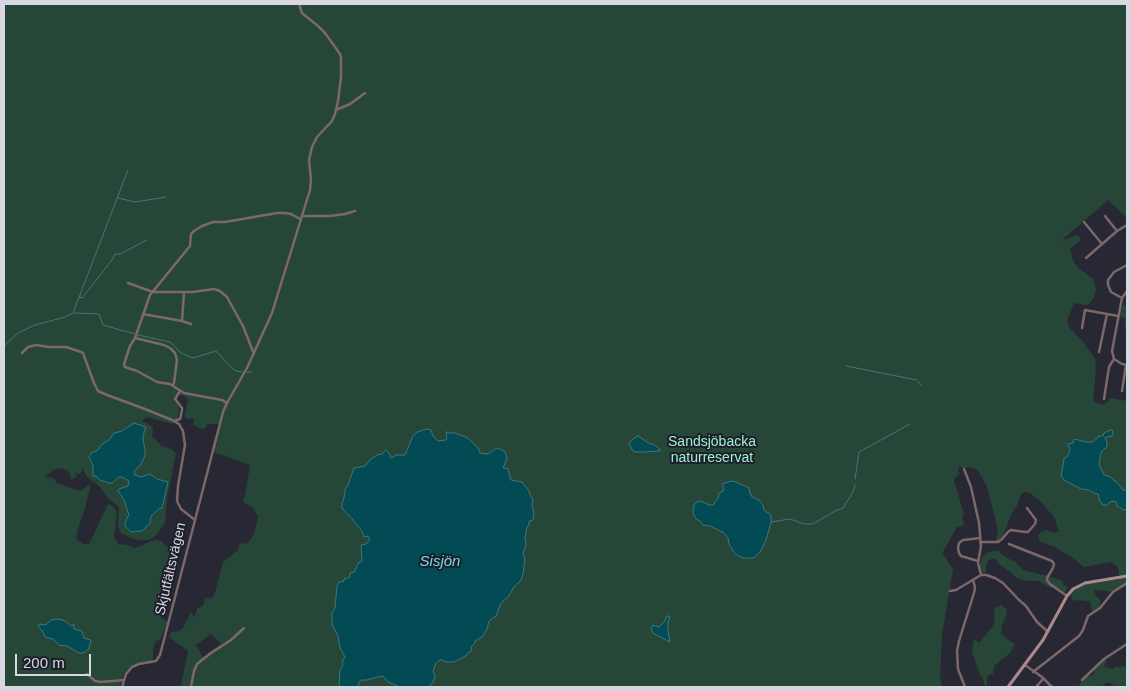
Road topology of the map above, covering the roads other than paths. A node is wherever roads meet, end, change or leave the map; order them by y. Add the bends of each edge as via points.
1 (299, 4) edge
2 (366, 93) dead end
3 (336, 110) junction
4 (355, 211) dead end
5 (1105, 216) dead end
6 (301, 218) junction
7 (1084, 222) dead end
8 (1127, 225) edge
9 (1117, 231) junction
10 (1102, 244) junction
11 (1086, 258) dead end
12 (1127, 265) edge
13 (128, 283) dead end
14 (1127, 291) edge
15 (153, 292) junction
16 (184, 293) junction
17 (1122, 298) junction
18 (143, 314) junction
19 (1107, 314) junction
20 (1118, 316) junction
21 (182, 321) junction
22 (191, 324) dead end
23 (1082, 328) dead end
24 (134, 338) junction
25 (1099, 352) dead end
26 (22, 354) dead end
27 (254, 354) junction
28 (1114, 359) junction
29 (1127, 365) edge
30 (173, 385) junction
31 (180, 391) junction
32 (1122, 391) dead end
33 (1104, 399) dead end
34 (227, 403) junction
35 (174, 421) junction
36 (964, 469) dead end
37 (1028, 508) dead end
38 (195, 520) junction
39 (980, 540) junction
40 (1010, 544) dead end
41 (978, 561) junction
42 (981, 575) junction
43 (1127, 576) edge
44 (973, 580) junction
45 (1127, 583) edge
46 (950, 591) dead end
47 (1067, 596) junction
48 (244, 628) dead end
49 (1048, 632) junction
50 (1127, 644) edge
51 (1025, 665) junction
52 (1033, 672) junction
53 (87, 674) dead end
54 (124, 680) junction
55 (1043, 680) junction
56 (1082, 680) dead end
57 (122, 687) edge
58 (191, 687) edge
59 (965, 687) edge
60 (1009, 687) edge
61 (1036, 687) edge
62 (1052, 687) edge

1 - 3 street via 302,13 325,33 340,54 341,77
2 - 3 street
3 - 6 street via 332,122 312,147 309,160 311,184
4 - 6 street
5 - 9 street
6 - 15 street via 277,213 202,226 191,234 190,246
6 - 27 street via 273,308
7 - 10 street
8 - 9 street
9 - 10 street
10 - 11 street
12 - 17 street via 1108,280 1111,292
13 - 15 street
14 - 17 street
15 - 16 street
15 - 18 street
16 - 21 street
16 - 27 street via 214,289 223,293 243,326
17 - 20 street
18 - 21 street
18 - 24 street
19 - 20 street
19 - 23 street via 1085,310
19 - 25 street
20 - 28 street via 1112,347
21 - 22 street
24 - 30 street via 164,345 175,353
24 - 30 street via 125,367 157,382
26 - 35 street via 28,347 36,345 66,347 81,352 98,391
27 - 34 street
28 - 29 street
28 - 33 street via 1109,368
29 - 32 street
30 - 31 street
31 - 34 street
31 - 35 street via 175,399 182,410 180,419
34 - 38 street
35 - 38 street, Skjutfältsvägen via 182,428 185,441 177,501
36 - 39 street via 973,494
37 - 39 street via 1036,520 1028,532 1011,530 1000,541
38 - 54 street, Skjutfältsvägen via 159,658 134,666
39 - 41 street
39 - 41 street via 963,540 958,548 963,557
40 - 47 street via 1052,561 1054,568 1047,580
41 - 42 street
42 - 44 street
42 - 49 street via 1003,583
43 - 47 street via 1085,583 1072,589
44 - 46 street
44 - 59 street via 974,592 957,651 958,669
45 - 52 street via 1112,592 1100,608 1088,616 1078,636
47 - 49 street
48 - 58 street via 194,668
49 - 51 street
50 - 56 street via 1104,659
51 - 52 street
51 - 60 street
52 - 55 street
53 - 54 street via 101,682
54 - 57 street
55 - 61 street
55 - 62 street

